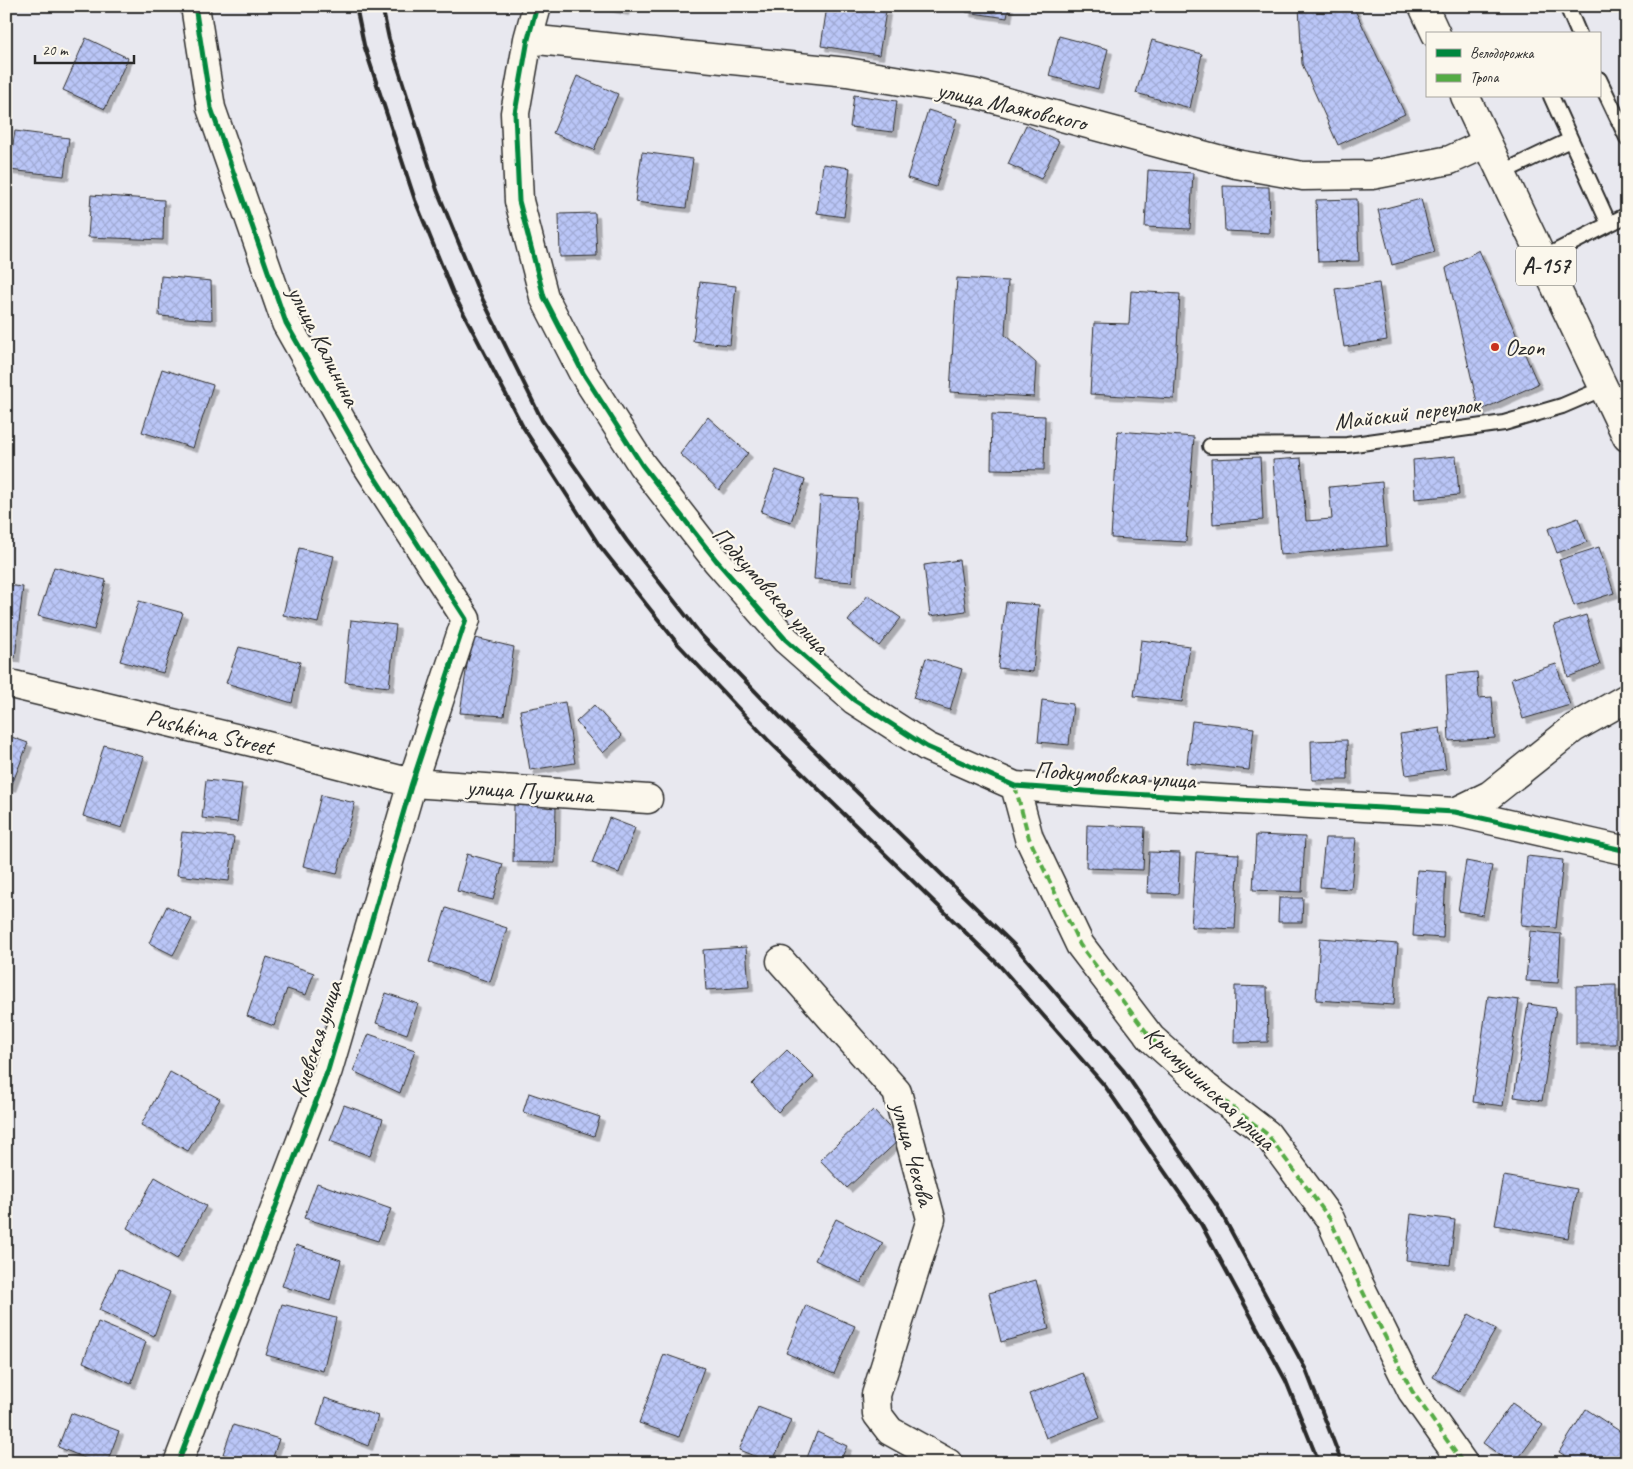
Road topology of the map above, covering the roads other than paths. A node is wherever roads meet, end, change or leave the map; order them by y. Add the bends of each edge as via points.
1 (195, 6) edge
2 (537, 6) edge
3 (1423, 6) edge
4 (1567, 6) edge
5 (1435, 32) edge
6 (1578, 32) edge
7 (528, 38) junction
8 (1600, 81) edge
9 (1466, 98) edge
10 (1551, 98) edge
11 (1627, 138) edge
12 (1570, 140) junction
13 (1487, 142) junction
14 (1501, 173) junction
15 (1627, 215) edge
16 (1609, 224) junction
17 (1543, 258) junction
18 (1604, 388) junction
19 (1627, 437) edge
20 (1210, 446) dead end
21 (466, 619) joint
22 (6, 683) edge
23 (1627, 698) edge
24 (412, 783) junction
25 (1015, 786) junction
26 (648, 799) dead end
27 (1456, 812) junction
28 (1627, 851) edge
29 (781, 961) dead end
30 (178, 1463) edge
31 (948, 1463) edge
32 (1463, 1463) edge

1 - 21 street, улица Калинина via 211,108 286,323 366,464
2 - 7 street, Подкумовская улица
3 - 5 street
4 - 6 lane
7 - 13 street, улица Маяковского via 847,72 973,94 1236,164 1303,176 1372,175 1450,160
7 - 25 street, Подкумовская улица via 515,112 518,201 544,297 583,373 642,465 716,560 786,640 854,700 927,747
8 - 11 lane
9 - 13 street, А-157
10 - 12 lane
12 - 14 lane
12 - 16 lane
13 - 14 street, А-157
14 - 17 street, А-157
15 - 16 lane
16 - 17 lane
17 - 18 street, А-157
18 - 19 street, А-157
18 - 20 lane, Майский переулок via 1562,406 1504,423 1347,446
21 - 24 street, Киевская улица
22 - 24 street, Pushkina Street
23 - 27 street, Подкумовская улица via 1574,728 1490,795
24 - 26 street, улица Пушкина
24 - 30 street, Киевская улица via 328,1070
25 - 27 street, Подкумовская улица
25 - 32 street, Кримушинская улица via 1028,838 1080,945 1151,1038 1206,1088 1267,1134 1330,1219 1412,1392
27 - 28 street, Подкумовская улица
29 - 31 street, улица Чехова via 897,1092 931,1219 876,1394 877,1414 890,1431

